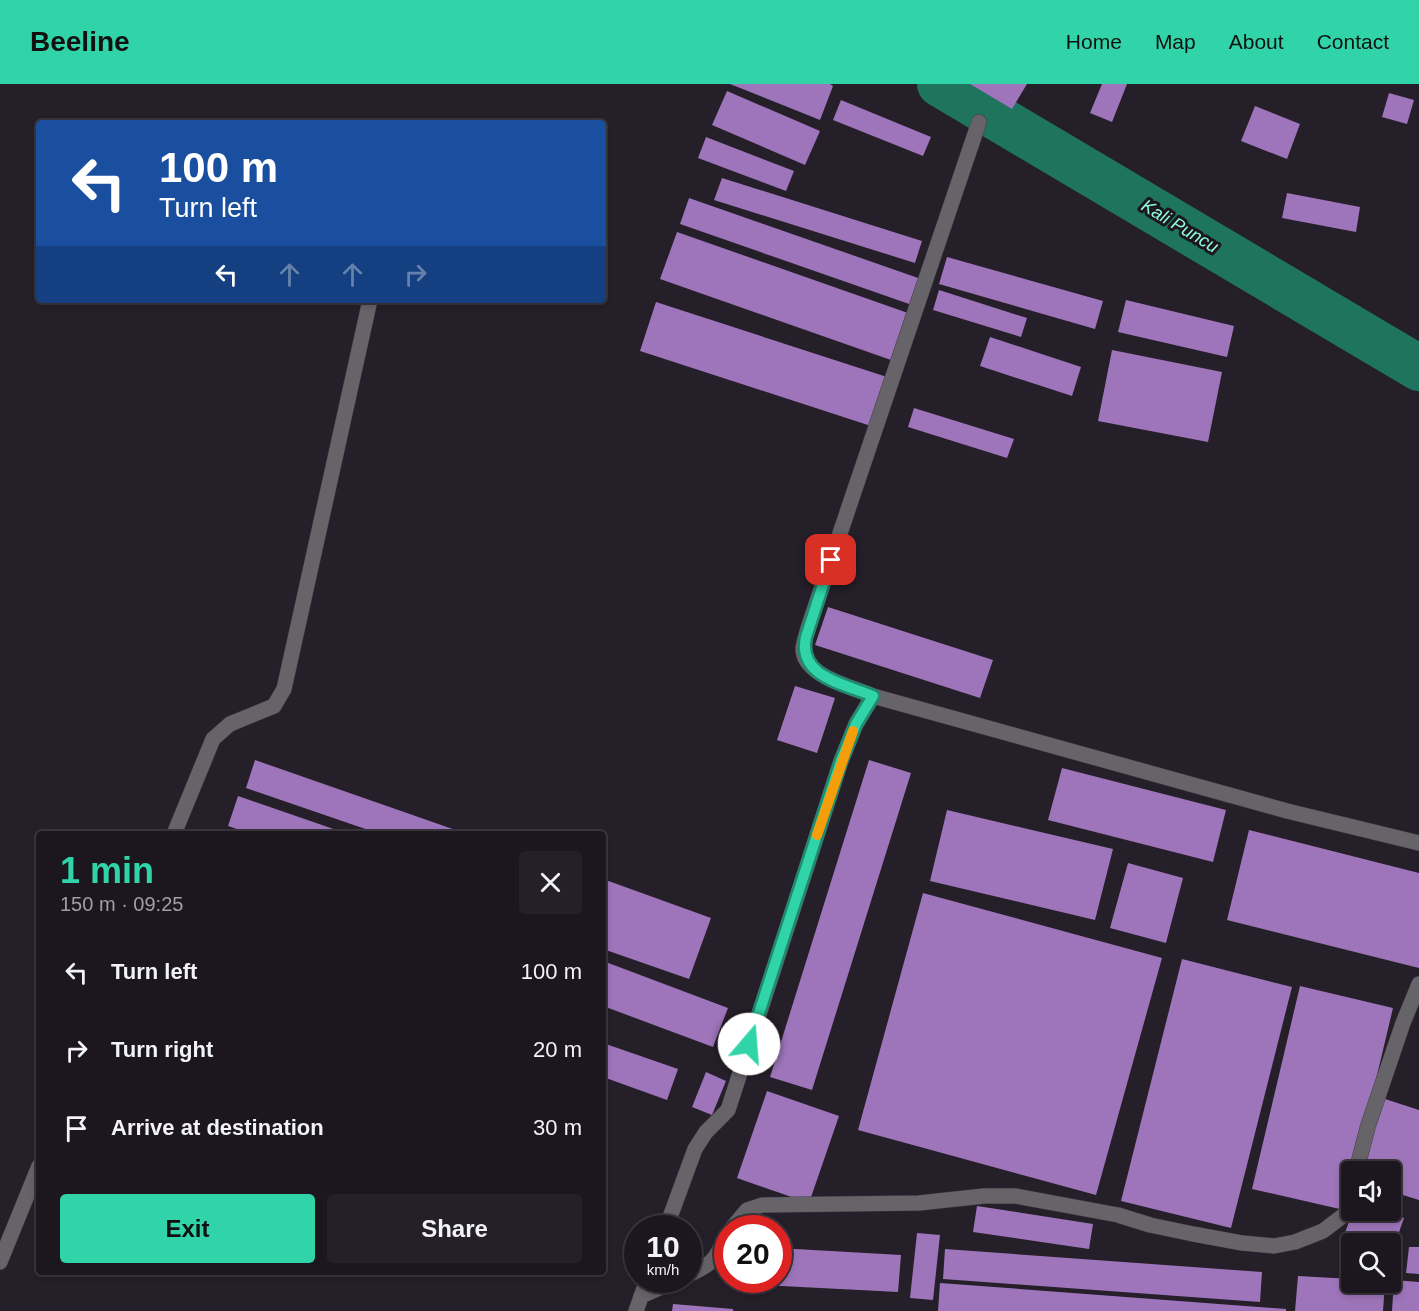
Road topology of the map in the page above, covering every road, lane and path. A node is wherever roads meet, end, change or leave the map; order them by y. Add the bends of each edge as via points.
1 (979, 122) dead end
2 (369, 303) edge
3 (873, 696) junction
4 (175, 831) edge
5 (1419, 843) edge
6 (1419, 984) edge
7 (1359, 1161) edge
8 (36, 1173) edge
9 (671, 1215) edge
10 (743, 1215) edge
11 (1341, 1217) edge
12 (0, 1262) edge
13 (642, 1293) edge
14 (648, 1293) edge
15 (641, 1296) junction
16 (636, 1311) edge

1 - 3 lane via 803,649 817,673
2 - 4 lane via 284,689 274,706 230,724 213,739
3 - 5 lane via 1287,811
3 - 9 lane via 841,761 728,1110 705,1132 695,1149
6 - 7 lane
8 - 12 lane
10 - 11 lane via 762,1205 919,1203 1016,1196 1193,1234 1274,1246 1323,1231
13 - 15 lane
14 - 15 lane
15 - 16 lane

